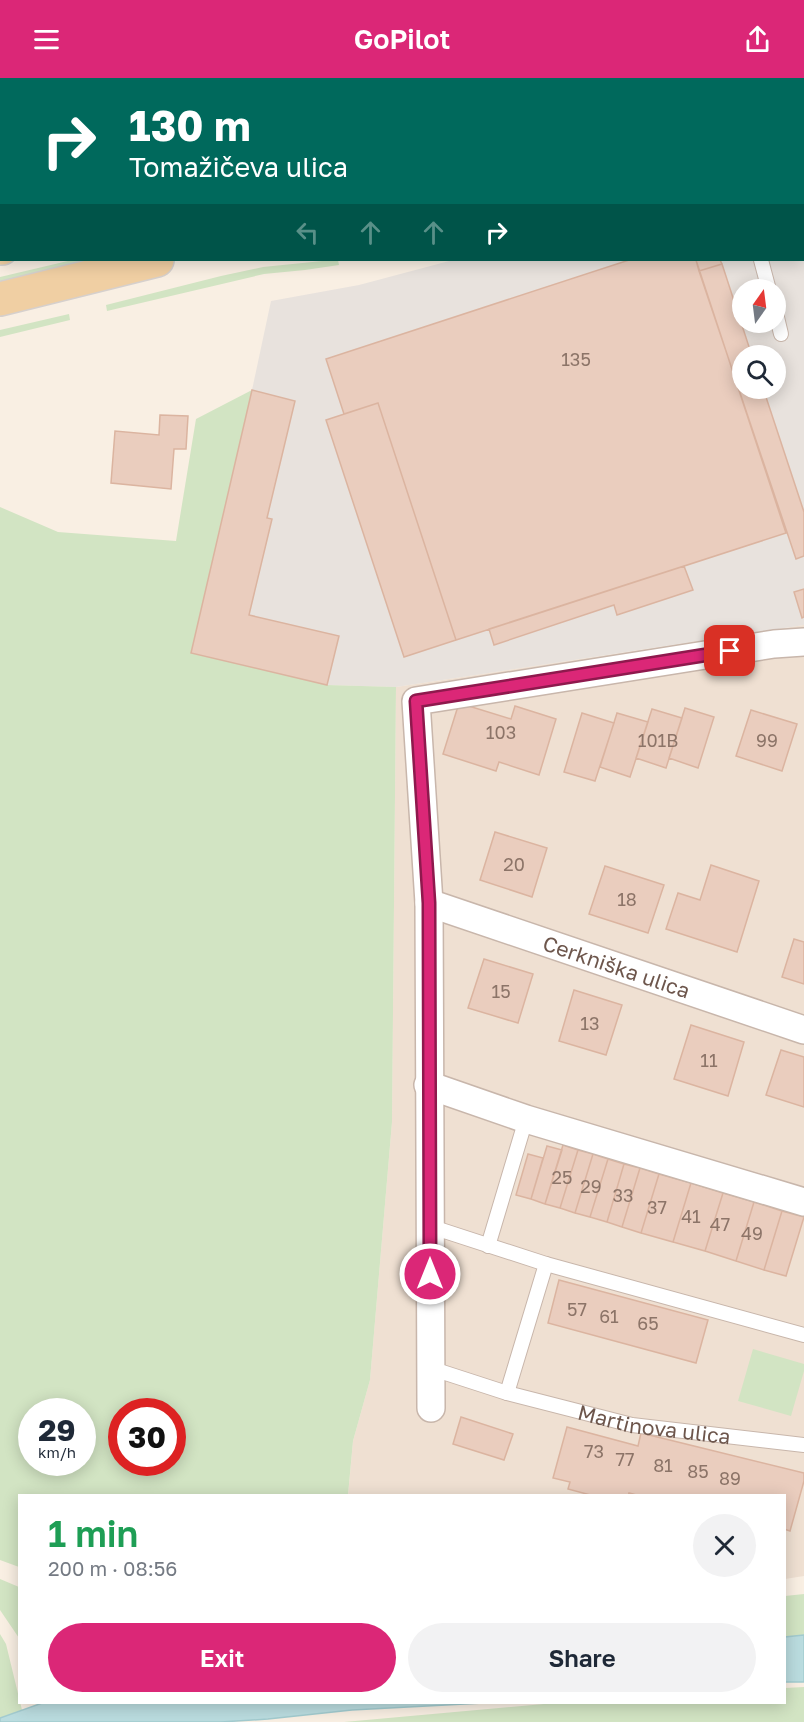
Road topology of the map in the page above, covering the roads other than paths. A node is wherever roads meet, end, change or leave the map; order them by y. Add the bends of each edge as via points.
1 (153, 261) edge
2 (761, 261) edge
3 (766, 279) edge
4 (0, 299) edge
5 (804, 642) edge
6 (429, 903) junction
7 (804, 1030) edge
8 (428, 1085) junction
9 (526, 1119) junction
10 (804, 1202) edge
11 (429, 1226) junction
12 (488, 1246) junction
13 (546, 1264) junction
14 (804, 1335) edge
15 (430, 1368) junction
16 (507, 1394) junction
17 (430, 1408) dead end
18 (804, 1445) edge

1 - 4 main road
2 - 3 lane
5 - 6 street via 416,701
6 - 7 street, Cerkniška ulica
6 - 8 street
8 - 9 street
8 - 11 street
9 - 10 street
9 - 12 lane
11 - 12 lane
11 - 15 street
12 - 13 lane
13 - 14 lane
13 - 16 lane
15 - 16 lane, Martinova ulica
15 - 17 street
16 - 18 lane, Martinova ulica via 632,1425

